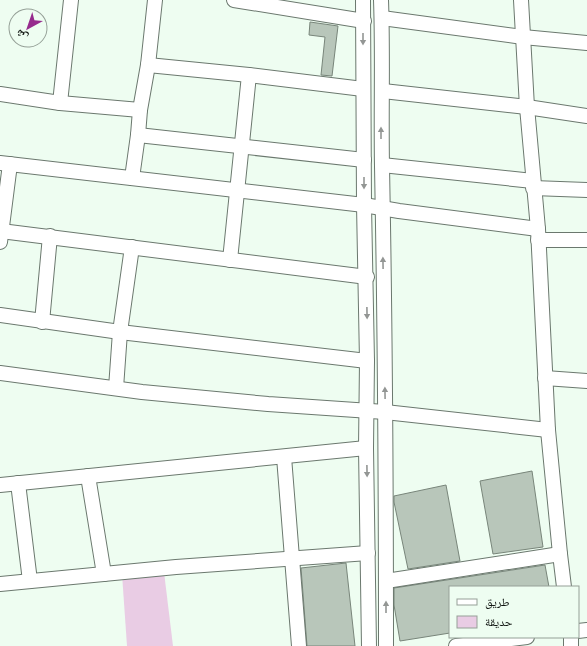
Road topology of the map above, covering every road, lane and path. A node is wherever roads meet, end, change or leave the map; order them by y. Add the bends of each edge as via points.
1 (71, 0) edge
2 (154, 0) edge
3 (234, 0) edge
4 (363, 0) edge
5 (381, 0) edge
6 (521, 0) edge
7 (382, 18) junction
8 (364, 21) junction
9 (523, 37) junction
10 (587, 43) edge
11 (148, 65) junction
12 (249, 75) junction
13 (363, 89) junction
14 (383, 91) junction
15 (0, 94) edge
16 (60, 103) junction
17 (527, 107) junction
18 (140, 110) junction
19 (587, 116) edge
20 (138, 135) junction
21 (242, 147) junction
22 (364, 160) junction
23 (5, 164) edge
24 (382, 165) junction
25 (132, 178) junction
26 (533, 184) junction
27 (238, 190) junction
28 (587, 190) edge
29 (364, 204) junction
30 (383, 207) junction
31 (538, 234) junction
32 (1, 236) edge
33 (50, 236) junction
34 (587, 240) edge
35 (132, 247) junction
36 (230, 260) junction
37 (367, 277) junction
38 (0, 315) edge
39 (42, 322) junction
40 (120, 332) junction
41 (368, 361) junction
42 (0, 373) edge
43 (545, 378) junction
44 (587, 381) edge
45 (116, 388) junction
46 (367, 411) junction
47 (385, 412) junction
48 (548, 430) junction
49 (366, 448) junction
50 (284, 457) junction
51 (88, 476) junction
52 (18, 483) junction
53 (0, 485) edge
54 (368, 553) junction
55 (560, 554) junction
56 (291, 559) junction
57 (104, 574) junction
58 (30, 581) junction
59 (386, 581) junction
60 (0, 584) edge
61 (564, 586) edge
62 (519, 638) edge
63 (463, 645) edge
64 (299, 646) edge
65 (370, 646) edge
66 (386, 646) edge

1 - 16 street
2 - 11 street
3 - 8 street
4 - 8 street
5 - 7 street
6 - 9 street
7 - 9 street
7 - 14 street
8 -> 13 street
9 - 10 street
9 - 17 street
11 - 12 street
11 - 18 street
12 - 13 street
12 - 21 street
13 - 22 street
14 - 17 street
24 -> 14 street
15 - 16 street
16 - 18 street
17 - 19 street
17 - 26 street
18 - 20 street
20 - 21 street
20 - 25 street
21 - 22 street
21 - 27 street
22 -> 29 street
23 - 25 street
23 - 32 street
24 - 26 street
24 - 30 street
25 - 27 street
26 - 28 street
26 - 31 street
27 - 29 street
27 - 36 street
29 - 30 street
29 - 37 street
30 - 31 street
47 -> 30 street
31 - 34 street
31 - 43 street
32 - 33 street
33 - 35 street
33 - 39 street
35 - 36 street
35 - 40 street
36 - 37 street
37 -> 41 street
38 - 39 street
39 - 40 street
40 - 41 street
40 - 45 street
41 - 46 street
42 - 45 street
43 - 44 street
43 - 48 street
45 - 46 street
46 - 47 street
46 - 49 street
47 - 48 street
47 - 59 street
48 - 55 street
49 - 50 street
49 -> 54 street
50 - 51 street
50 - 56 street
51 - 52 street
51 - 57 street
52 - 53 street
52 - 58 street
54 - 56 street
54 - 65 street
55 - 59 street
55 - 61 street
56 - 57 street
56 - 64 street
57 - 58 street
58 - 60 street
66 -> 59 street
62 - 63 street

